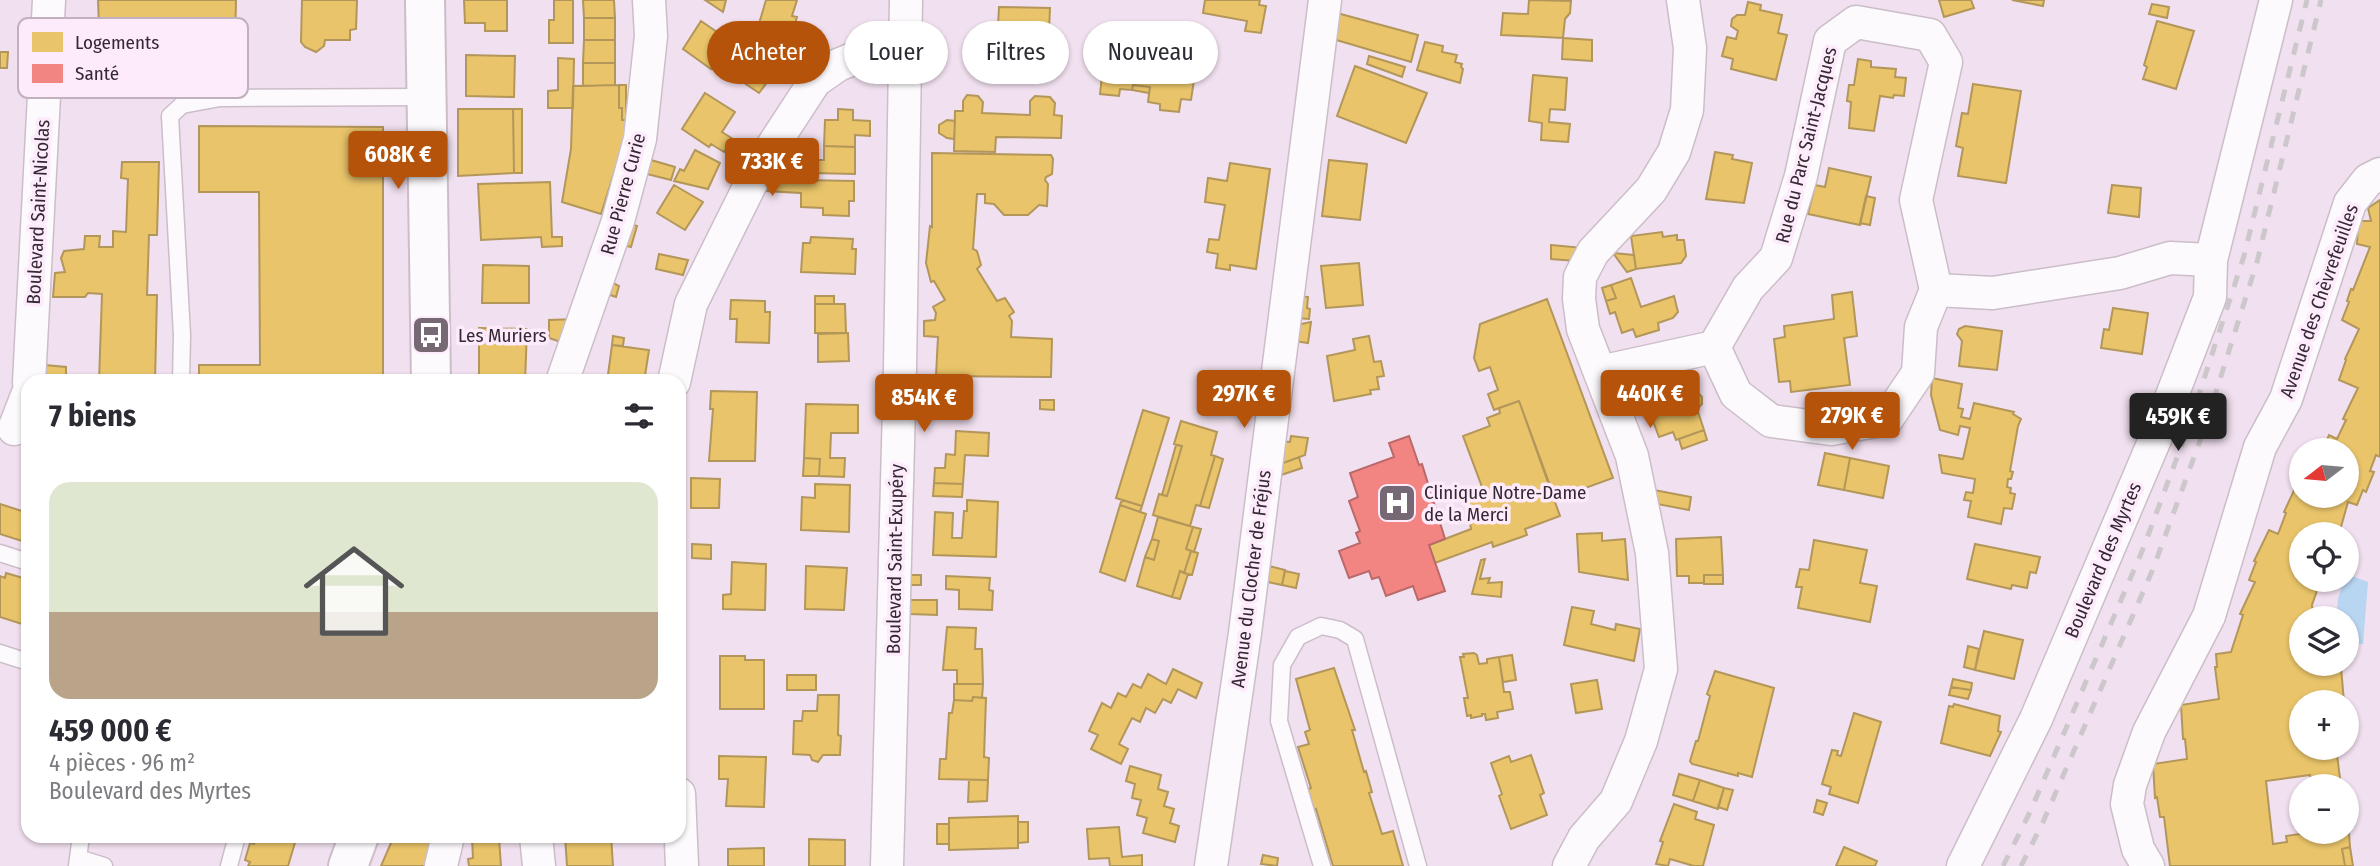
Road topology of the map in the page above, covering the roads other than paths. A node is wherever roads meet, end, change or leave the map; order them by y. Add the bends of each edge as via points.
1 (49, 0) edge
2 (425, 0) edge
3 (649, 0) edge
4 (906, 0) edge
5 (1325, 0) edge
6 (1683, 0) edge
7 (2276, 0) edge
8 (48, 18) edge
9 (905, 21) edge
10 (844, 63) edge
11 (904, 84) edge
12 (426, 97) junction
13 (44, 98) edge
14 (220, 98) edge
15 (248, 98) edge
16 (2380, 174) edge
17 (2211, 260) junction
18 (1936, 290) junction
19 (1714, 347) junction
20 (1601, 372) junction
21 (29, 374) edge
22 (181, 374) edge
23 (431, 374) edge
24 (565, 374) edge
25 (676, 374) edge
26 (21, 410) edge
27 (13, 429) dead end
28 (0, 553) edge
29 (21, 560) edge
30 (0, 653) edge
31 (21, 660) edge
32 (80, 843) edge
33 (235, 843) edge
34 (356, 843) edge
35 (446, 843) edge
36 (537, 843) edge
37 (681, 843) edge
38 (78, 862) edge
39 (104, 866) edge
40 (229, 866) edge
41 (348, 866) edge
42 (441, 866) edge
43 (539, 866) edge
44 (682, 866) edge
45 (887, 866) edge
46 (1211, 866) edge
47 (1322, 866) edge
48 (1418, 866) edge
49 (1569, 866) edge
50 (1963, 866) edge
51 (2148, 866) edge

1 - 8 street, Boulevard Saint-Nicolas
2 - 12 street
3 - 24 street, Rue Pierre Curie via 651,36 640,139 618,221
4 - 9 street, Boulevard Saint-Exupéry
5 - 46 street, Avenue du Clocher de Fréjus
6 - 20 street via 1690,48 1687,110 1674,152 1651,190 1593,253 1580,277 1583,329
7 - 17 street, Boulevard des Myrtes
10 - 25 street via 815,81 759,167 691,304
11 - 45 street, Boulevard Saint-Exupéry
12 - 15 lane
12 - 23 street
13 - 21 street, Boulevard Saint-Nicolas
14 - 22 lane via 182,105 170,116
16 - 51 street, Avenue des Chèvrefeuilles via 2368,180 2350,203 2286,399 2260,447 2208,616 2149,732 2130,785 2127,804 2138,849
17 - 18 street via 2170,258 2120,273 1993,293
17 - 50 street, Boulevard des Myrtes via 2210,297 2156,437 2036,719
18 - 19 street via 1921,327 1917,373 1887,419 1831,429 1771,421 1736,394
18 - 19 street, Rue du Parc Saint-Jacques via 1916,200 1946,62 1930,35 1856,22 1830,40 1801,176 1776,258 1748,288
19 - 20 street
20 - 49 street via 1632,456 1650,541 1661,669 1641,741 1616,801 1584,838
26 - 27 street
28 - 29 lane
30 - 31 lane
32 - 38 lane
33 - 40 lane
34 - 41 street
35 - 42 street
36 - 43 street
37 - 44 street
38 - 39 lane
47 - 48 lane via 1279,721 1282,665 1298,637 1321,626 1340,629 1354,639

